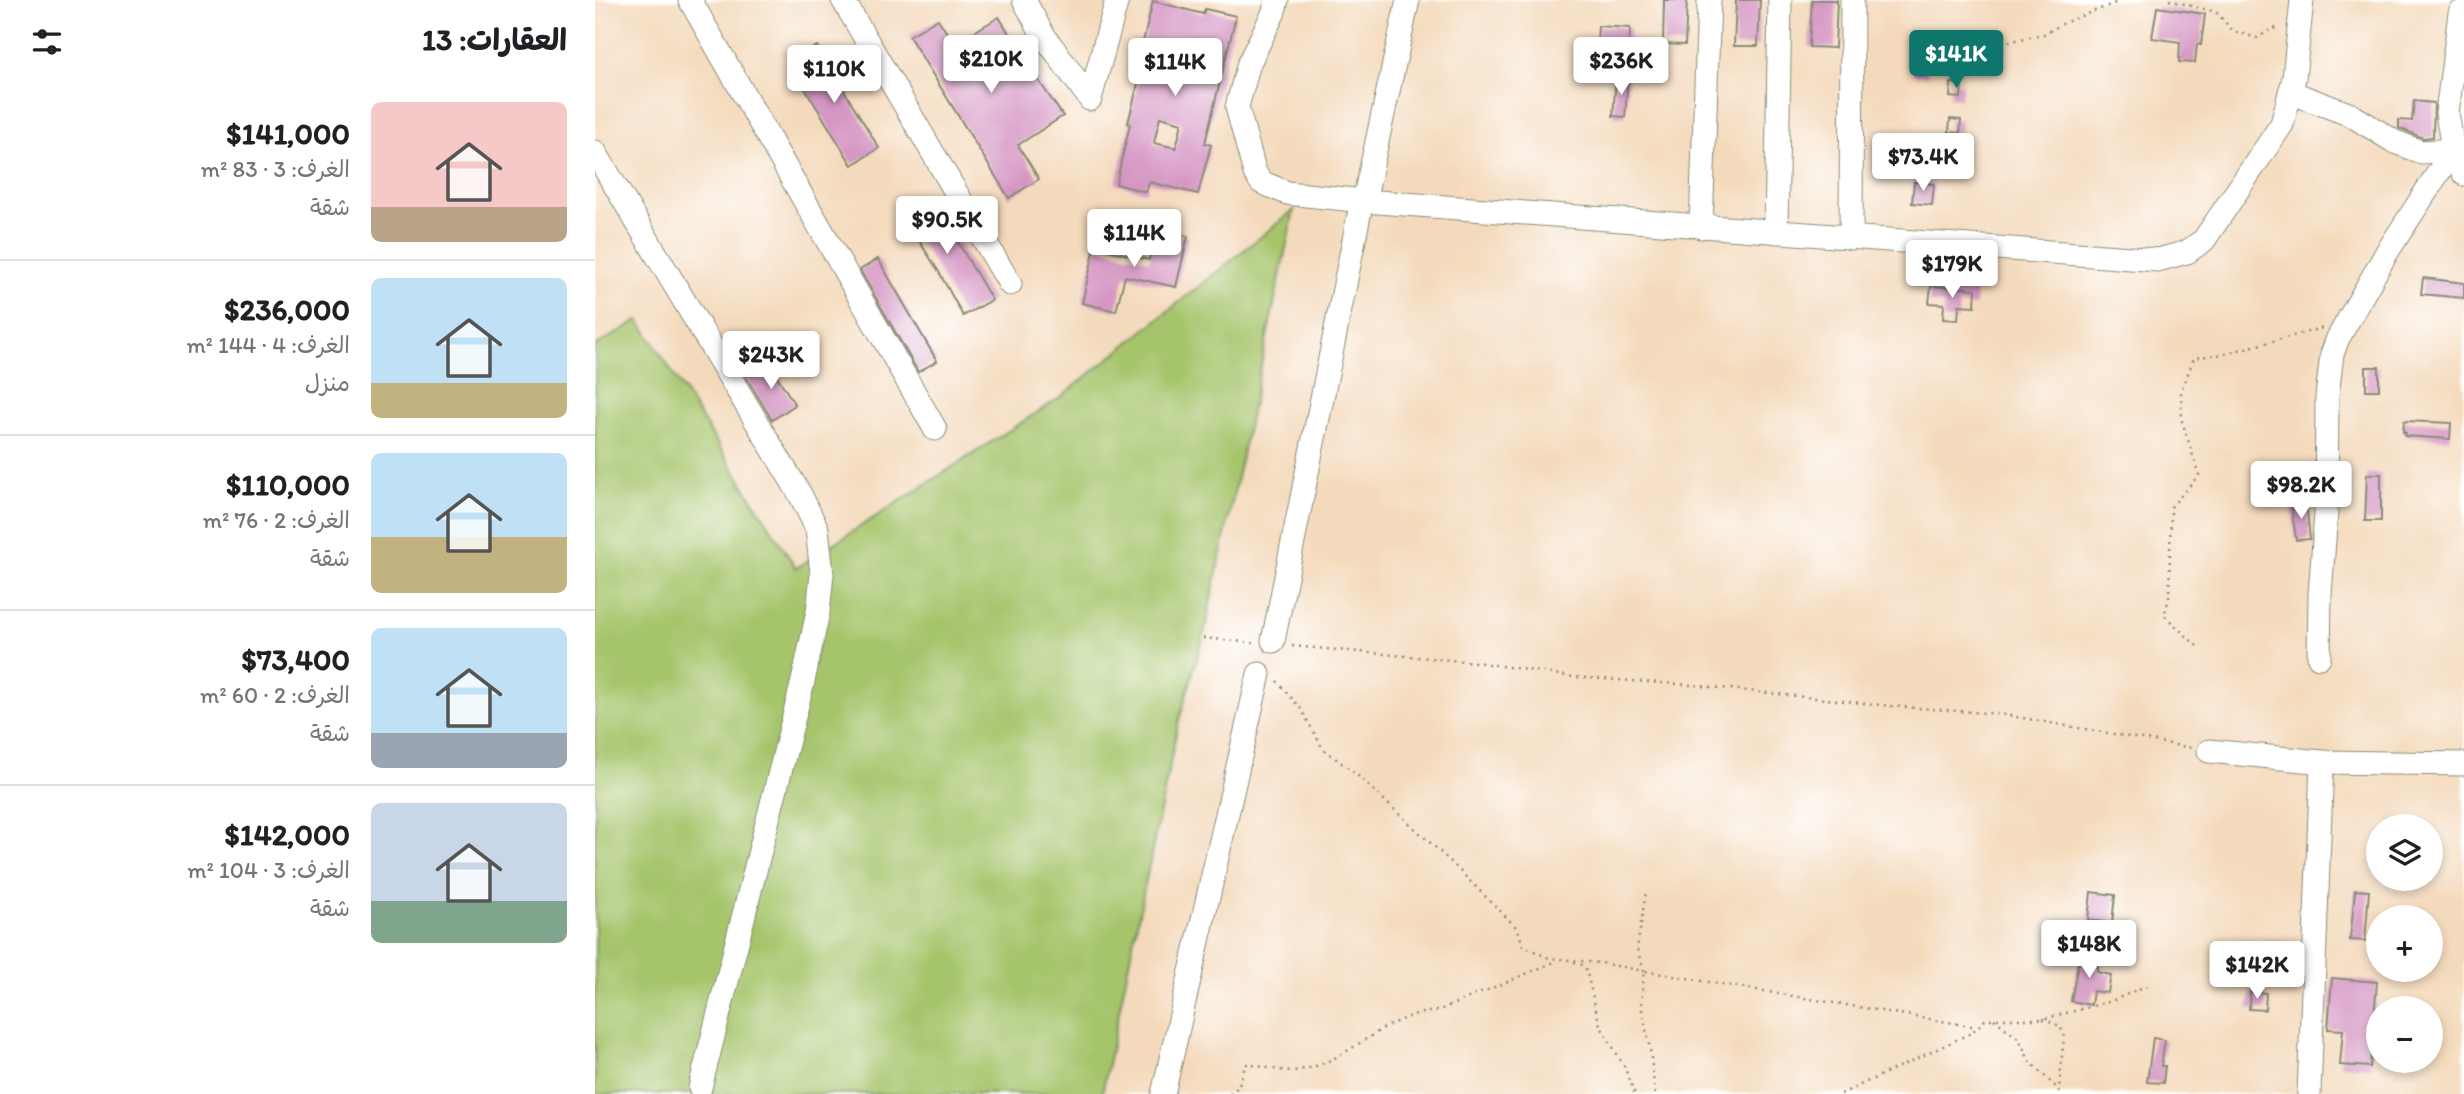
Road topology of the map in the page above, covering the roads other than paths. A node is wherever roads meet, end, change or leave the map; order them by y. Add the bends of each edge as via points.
1 (690, 0) edge
2 (843, 0) edge
3 (1024, 0) edge
4 (1117, 0) edge
5 (1277, 0) edge
6 (1408, 0) edge
7 (1709, 0) edge
8 (1780, 0) edge
9 (1852, 0) edge
10 (2302, 0) edge
11 (2461, 8) edge
12 (2290, 92) junction
13 (2455, 119) edge
14 (2453, 150) junction
15 (595, 152) edge
16 (2464, 174) edge
17 (1364, 201) junction
18 (1700, 227) junction
19 (1776, 232) junction
20 (1851, 237) junction
21 (1010, 284) dead end
22 (935, 429) dead end
23 (1271, 643) road end
24 (2319, 657) dead end
25 (1259, 674) road end
26 (2209, 751) road end
27 (2322, 762) junction
28 (2464, 764) edge
29 (2245, 959) dead end
30 (2313, 965) junction
31 (700, 1088) dead end
32 (1163, 1094) edge
33 (2309, 1094) edge

1 - 22 street
2 - 21 street
3 - 4 street via 1090,99
5 - 17 street via 1249,64 1237,107 1255,173 1261,183 1287,193
6 - 17 street
7 - 18 street
8 - 19 street
9 - 20 street
10 - 12 street
11 - 13 street
12 - 14 street via 2351,115 2421,152
12 - 20 street via 2282,124 2269,146 2204,240 2187,252 2158,260
13 - 14 street
14 - 16 street
14 - 24 street via 2409,216 2332,354
15 - 31 street via 817,529 822,574 818,612
17 - 18 street
17 - 23 street
18 - 19 street
19 - 20 street
25 - 32 street
26 - 27 street
27 - 28 street
27 - 30 street
29 - 30 street
30 - 33 street

